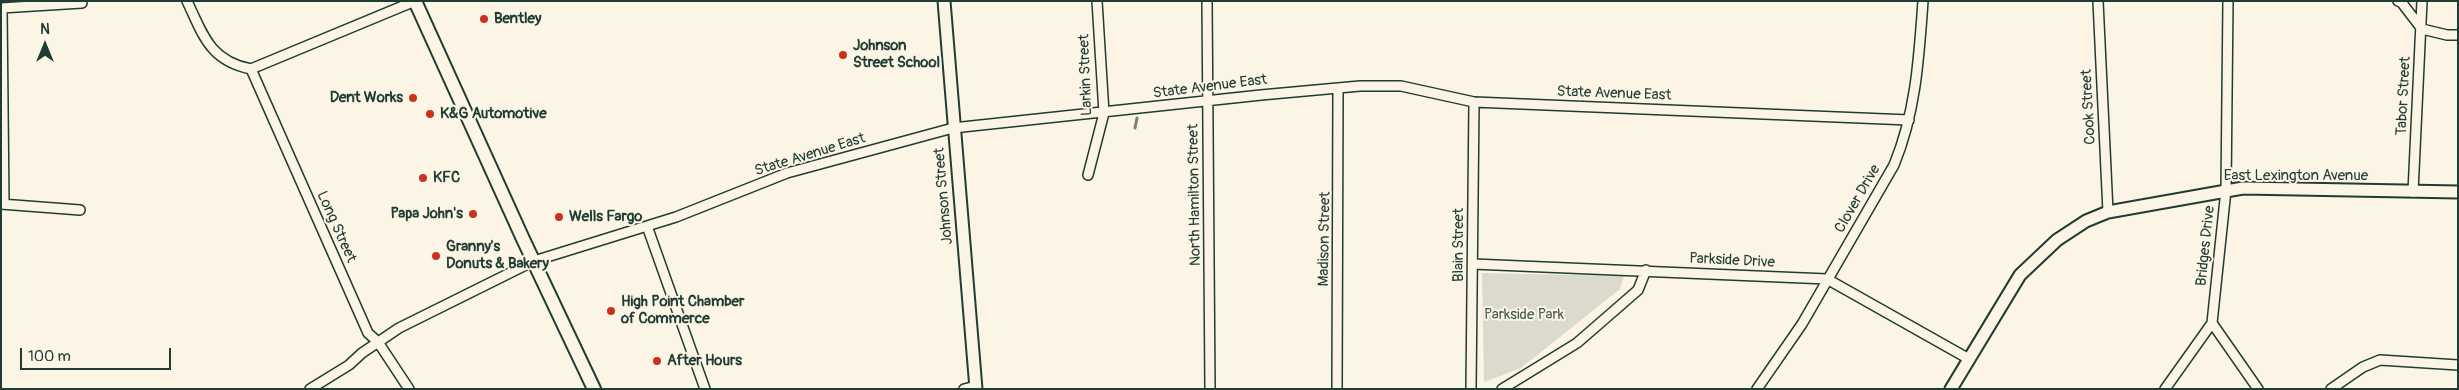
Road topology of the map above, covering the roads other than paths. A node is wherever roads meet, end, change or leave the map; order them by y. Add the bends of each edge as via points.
1 (187, 1) edge
2 (415, 1) edge
3 (944, 1) edge
4 (1096, 1) edge
5 (1206, 1) edge
6 (1923, 1) edge
7 (2098, 1) edge
8 (2228, 1) edge
9 (2398, 1) edge
10 (2422, 1) edge
11 (82, 3) dead end
12 (2, 8) edge
13 (2422, 29) junction
14 (2458, 35) edge
15 (251, 69) junction
16 (1338, 89) junction
17 (1208, 102) junction
18 (1474, 102) junction
19 (1104, 113) junction
20 (1909, 120) junction
21 (953, 128) junction
22 (1088, 176) dead end
23 (2226, 190) junction
24 (2413, 192) junction
25 (2458, 192) edge
26 (3, 204) edge
27 (80, 210) dead end
28 (2108, 212) junction
29 (647, 226) junction
30 (534, 261) junction
31 (1473, 264) junction
32 (1646, 270) junction
33 (1827, 279) junction
34 (2212, 323) junction
35 (378, 342) junction
36 (1969, 359) junction
37 (2458, 365) edge
38 (972, 388) edge
39 (310, 389) edge
40 (409, 389) edge
41 (594, 389) edge
42 (705, 389) edge
43 (1210, 389) edge
44 (1337, 389) edge
45 (1471, 389) edge
46 (1502, 389) edge
47 (1757, 389) edge
48 (1951, 389) edge
49 (2165, 389) edge
50 (2258, 389) edge
51 (2331, 389) edge

1 - 15 street via 207,44 237,66
2 - 15 street
2 - 30 main road
3 - 21 main road, Johnson Street
4 - 19 street, Larkin Street
5 - 17 street, North Hamilton Street
6 - 20 street, Clover Drive via 1918,80
7 - 28 street, Cook Street
8 - 23 street, Bridges Drive
9 - 13 street
10 - 13 street, Tabor Street
11 - 12 street
12 - 26 street
13 - 14 street
13 - 24 street, Tabor Street
15 - 35 street, Long Street via 364,325
16 - 17 street, State Avenue East
16 - 18 street, State Avenue East via 1402,86
16 - 44 street, Madison Street
17 - 19 street, State Avenue East
17 - 43 street, North Hamilton Street
18 - 20 street, State Avenue East
18 - 31 street, Blain Street
19 - 21 street, State Avenue East
19 - 22 street, Larkin Street
20 - 33 street, Clover Drive via 1894,165
21 - 29 street, State Avenue East via 787,174
21 - 38 main road, Johnson Street
23 - 24 main road, East Lexington Avenue
23 - 28 main road, East Lexington Avenue
23 - 34 street, Bridges Drive
24 - 25 main road, East Lexington Avenue
26 - 27 street
28 - 36 main road, East Lexington Avenue via 2086,221 2057,240 2020,274
29 - 30 street, State Avenue East
29 - 42 street
30 - 35 street, State Avenue East via 399,328
30 - 41 main road
31 - 32 street, Parkside Drive
31 - 45 street, Blain Street
32 - 33 street, Parkside Drive
32 - 46 street via 1638,290 1577,343
33 - 36 street, Parkside Drive
33 - 47 street, Clover Drive via 1802,324
34 - 49 street, Bridges Drive
34 - 50 street
35 - 39 street, State Avenue East via 332,377
35 - 40 street, Long Street
36 - 48 main road, East Lexington Avenue
37 - 51 street via 2380,360 2363,367

